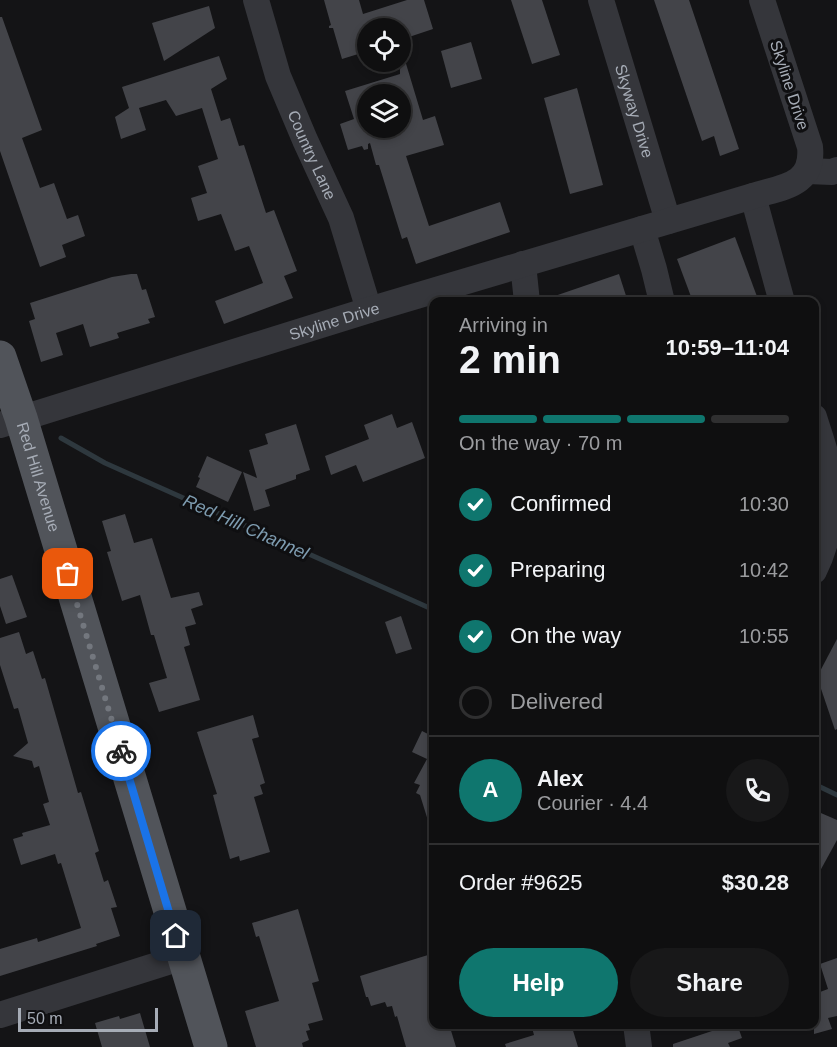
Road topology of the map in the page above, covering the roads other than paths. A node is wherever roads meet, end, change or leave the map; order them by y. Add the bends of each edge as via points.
1 (256, 0) edge
2 (601, 0) edge
3 (762, 0) edge
4 (837, 170) edge
5 (808, 171) junction
6 (753, 196) junction
7 (668, 221) junction
8 (642, 229) junction
9 (523, 264) junction
10 (526, 297) edge
11 (661, 297) edge
12 (781, 297) edge
13 (369, 310) junction
14 (0, 357) edge
15 (11, 421) edge
16 (819, 435) edge
17 (819, 561) edge
18 (183, 957) junction
19 (0, 1015) edge
20 (637, 1029) edge
21 (211, 1047) edge
22 (639, 1047) edge

1 - 13 street, Country Lane via 278,76 341,218
2 - 7 street, Skyway Drive
3 - 5 street, Skyline Drive via 810,147
4 - 5 street
5 - 6 street, Skyline Drive via 799,180
6 - 7 street, Skyline Drive
6 - 12 street
7 - 8 street, Skyline Drive
8 - 9 street, Skyline Drive
8 - 11 street
9 - 10 street
9 - 13 street, Skyline Drive
13 - 15 street, Skyline Drive
14 - 15 main road, Red Hill Avenue
15 - 18 main road, Red Hill Avenue
16 - 17 street via 831,478 831,516
18 - 19 street
18 - 21 main road, Red Hill Avenue
20 - 22 street

